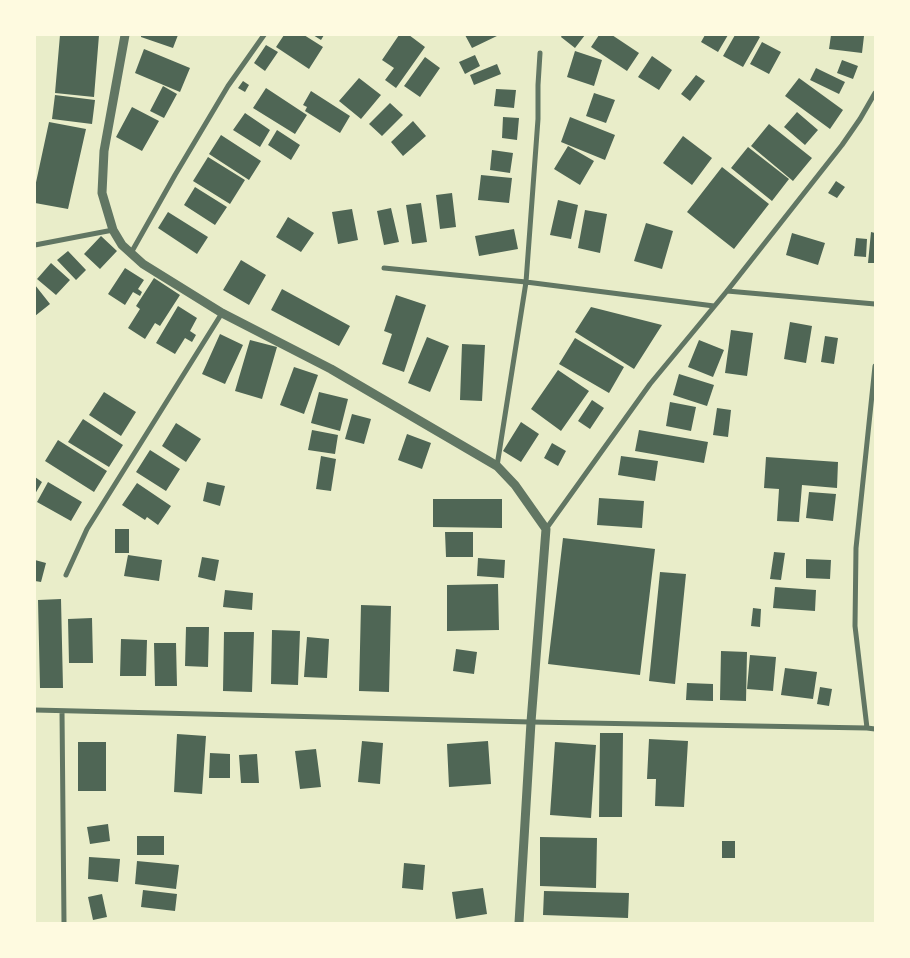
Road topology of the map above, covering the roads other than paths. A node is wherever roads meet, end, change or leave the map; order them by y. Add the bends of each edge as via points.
1 (125, 35) edge
2 (264, 35) edge
3 (540, 53) dead end
4 (874, 95) edge
5 (113, 230) junction
6 (35, 245) edge
7 (131, 254) junction
8 (384, 268) dead end
9 (526, 282) junction
10 (727, 291) junction
11 (875, 304) edge
12 (714, 306) junction
13 (222, 313) junction
14 (875, 366) edge
15 (497, 466) junction
16 (546, 529) junction
17 (66, 575) dead end
18 (35, 710) edge
19 (62, 711) junction
20 (531, 722) junction
21 (867, 728) junction
22 (875, 729) edge
23 (64, 923) edge
24 (519, 923) edge

1 - 5 street via 104,151 102,193
2 - 7 street via 228,86
3 - 9 street
4 - 10 street via 842,145
5 - 6 street
5 - 7 street
7 - 13 street
8 - 9 street
9 - 12 street
9 - 15 street
10 - 11 street
10 - 12 street
12 - 16 street via 650,384
13 - 15 street via 331,369
13 - 17 street via 87,529
14 - 21 street via 856,548 855,626
15 - 16 street via 515,485
16 - 20 street
18 - 19 street
19 - 20 street
19 - 23 street
20 - 21 street
20 - 24 street
21 - 22 street

